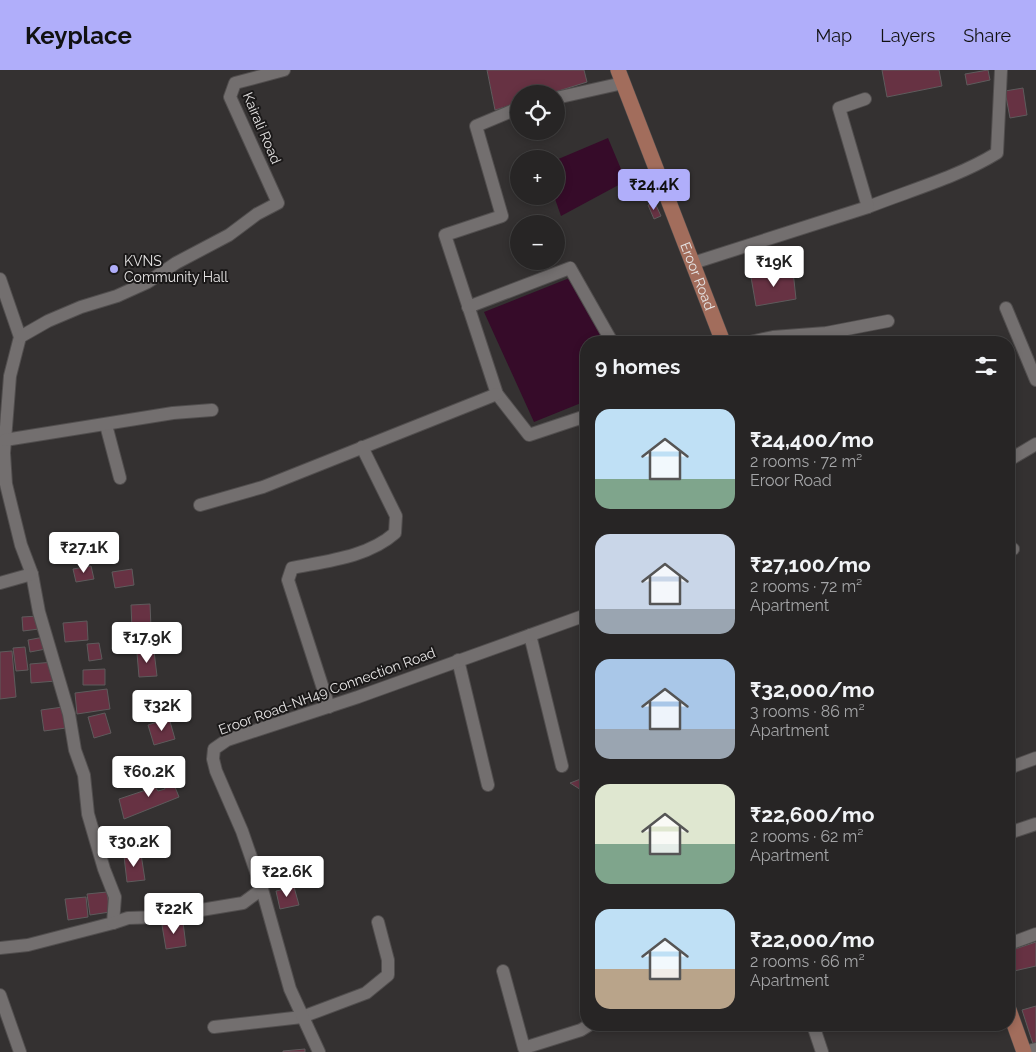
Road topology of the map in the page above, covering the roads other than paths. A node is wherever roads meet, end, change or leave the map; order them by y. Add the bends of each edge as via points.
1 (284, 70) edge
2 (1002, 70) edge
3 (621, 76) edge
4 (565, 95) edge
5 (866, 99) dead end
6 (510, 112) edge
7 (868, 207) junction
8 (693, 264) junction
9 (0, 280) edge
10 (468, 307) junction
11 (1006, 308) dead end
12 (888, 321) dead end
13 (609, 336) edge
14 (721, 336) edge
15 (786, 336) edge
16 (20, 337) junction
17 (1036, 380) edge
18 (498, 394) junction
19 (212, 410) dead end
20 (580, 420) edge
21 (106, 425) junction
22 (4, 436) edge
23 (1036, 444) edge
24 (362, 447) junction
25 (1015, 456) edge
26 (120, 478) dead end
27 (200, 505) dead end
28 (32, 574) junction
29 (0, 583) edge
30 (580, 617) edge
31 (530, 635) junction
32 (458, 660) junction
33 (329, 707) junction
34 (1036, 758) edge
35 (562, 766) dead end
36 (1015, 766) edge
37 (488, 785) dead end
38 (1036, 824) edge
39 (1015, 831) edge
40 (262, 889) junction
41 (378, 922) dead end
42 (113, 923) junction
43 (1036, 934) edge
44 (1015, 942) edge
45 (0, 948) edge
46 (502, 971) dead end
47 (0, 995) edge
48 (302, 1017) junction
49 (214, 1027) dead end
50 (1015, 1027) edge
51 (580, 1030) edge
52 (814, 1031) edge
53 (1036, 1048) edge
54 (20, 1052) edge
55 (319, 1052) edge
56 (822, 1052) edge
57 (1024, 1052) edge

1 - 16 street, Kairali Road via 234,83 230,98 278,203 148,282 48,321
2 - 7 street via 997,153 971,169
3 - 4 street
3 - 8 main road, Eroor Road
5 - 7 street via 839,108
6 - 10 street via 476,126 502,216 445,235
7 - 8 street
8 - 14 main road, Eroor Road
9 - 16 street
10 - 13 street via 570,268
10 - 18 street
11 - 17 street
12 - 15 street via 826,333
16 - 22 street via 10,376
18 - 20 street via 529,435
18 - 24 street
19 - 21 street
21 - 22 street
21 - 26 street
22 - 28 street via 6,484 21,545
23 - 25 street
24 - 27 street via 263,487
24 - 33 street via 396,516 395,533 367,551 292,568 288,580
28 - 29 street
28 - 42 street via 84,775 88,814 115,897
30 - 31 street, Eroor Road-NH49 Connection Road
31 - 32 street, Eroor Road-NH49 Connection Road
31 - 35 street
32 - 33 street, Eroor Road-NH49 Connection Road
32 - 37 street
33 - 40 street, Eroor Road-NH49 Connection Road via 227,740 214,749 216,771
34 - 36 street
38 - 39 street
40 - 42 street via 243,903 159,917 128,918
40 - 48 street, Eroor Road-NH49 Connection Road via 284,974
41 - 48 street via 388,960 388,975 366,993
42 - 45 street via 28,945
43 - 44 street
46 - 51 street via 524,1048
47 - 54 street
48 - 49 street
48 - 55 street, Eroor Road-NH49 Connection Road
50 - 57 main road
52 - 56 street
53 - 57 street

